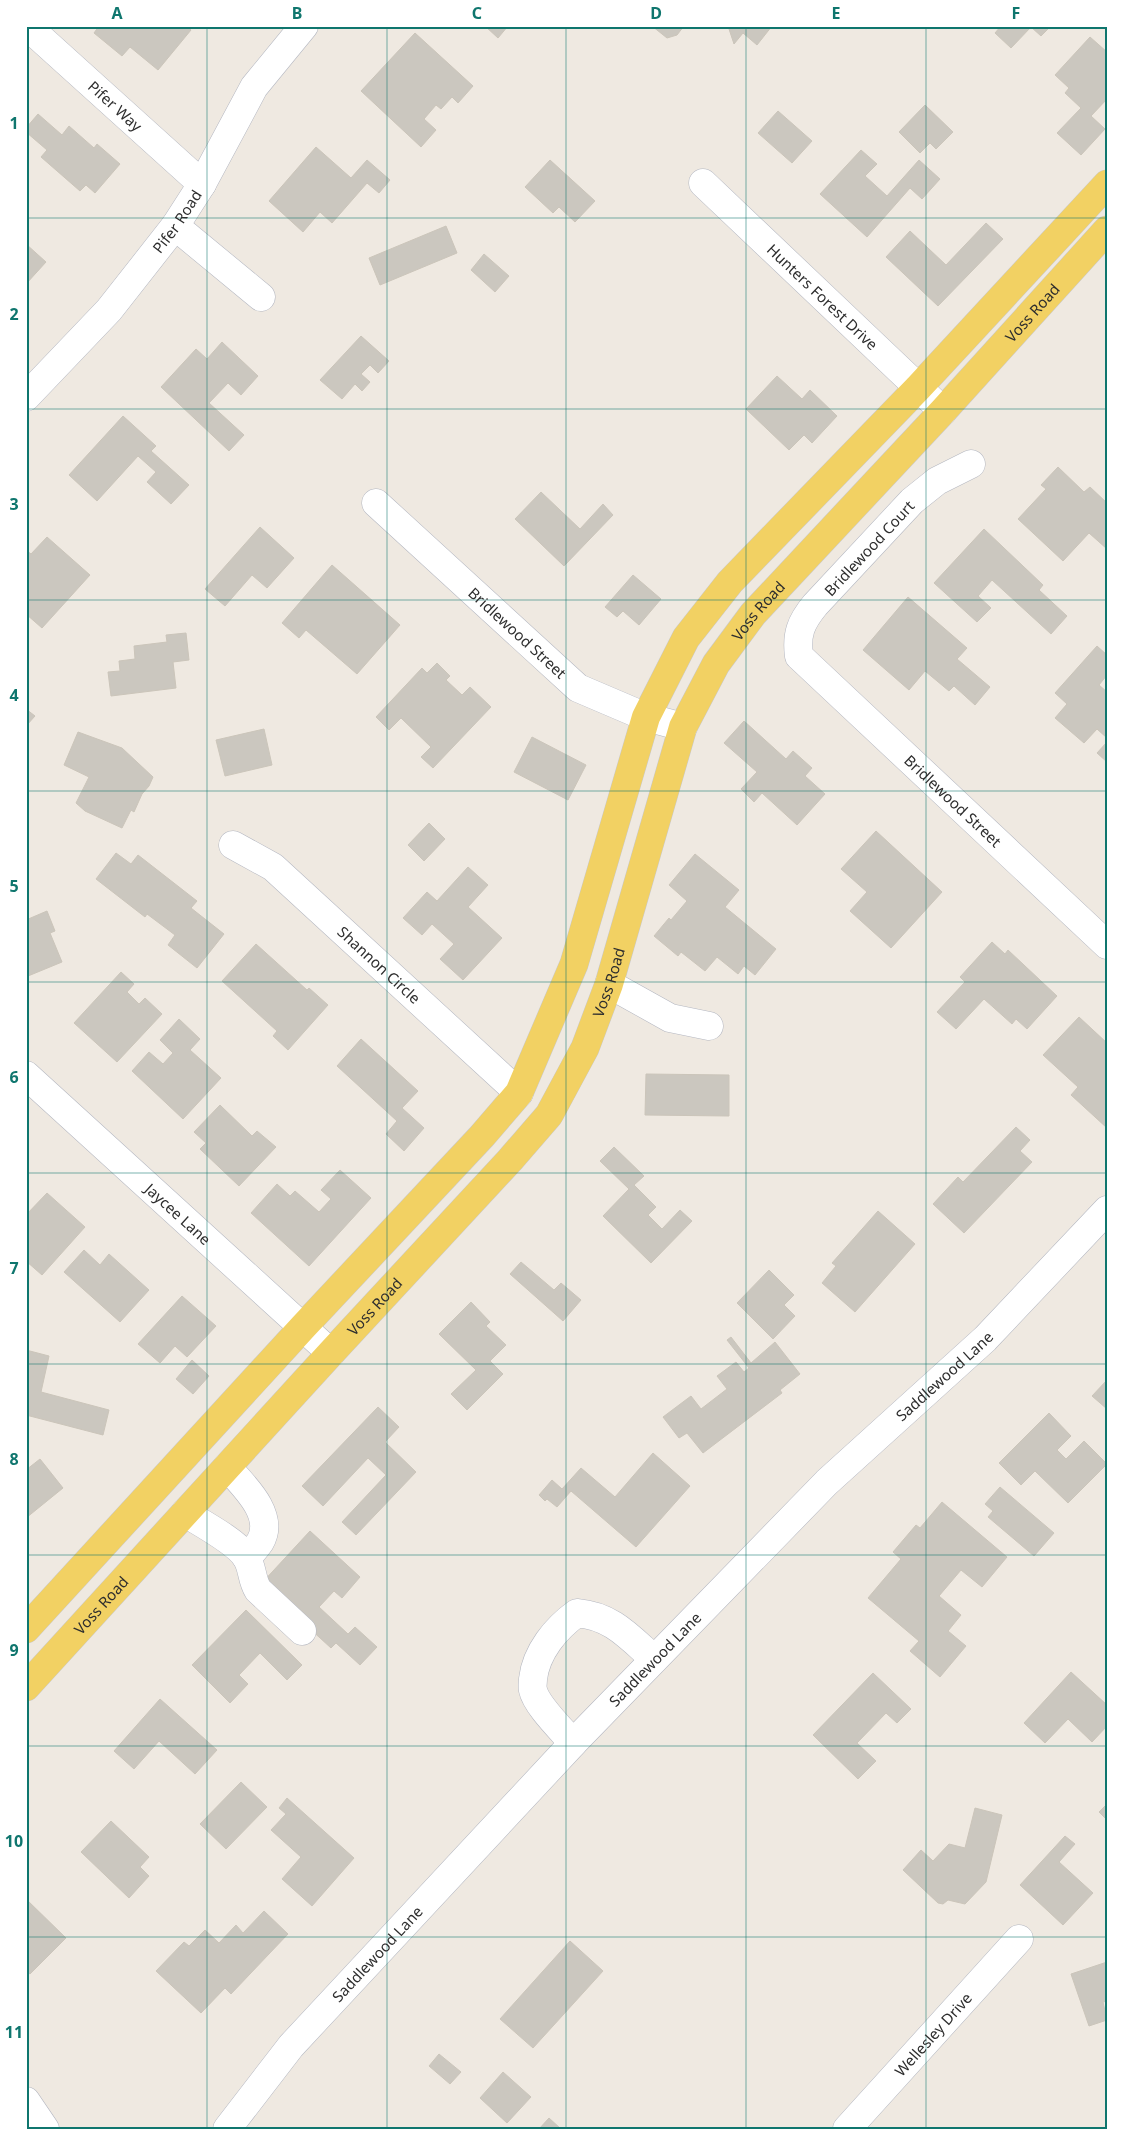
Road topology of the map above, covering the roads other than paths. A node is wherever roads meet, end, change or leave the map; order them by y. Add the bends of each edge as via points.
1 (27, 26) edge
2 (304, 26) edge
3 (703, 183) dead end
4 (202, 184) junction
5 (1107, 184) edge
6 (175, 226) junction
7 (1107, 230) edge
8 (261, 297) dead end
9 (918, 388) junction
10 (26, 397) edge
11 (943, 411) junction
12 (971, 464) dead end
13 (376, 503) dead end
14 (799, 656) joint
15 (646, 717) junction
16 (683, 727) junction
17 (233, 845) dead end
18 (1107, 945) edge
19 (609, 984) junction
20 (709, 1026) dead end
21 (26, 1075) edge
22 (519, 1093) junction
23 (482, 1136) junction
24 (510, 1160) junction
25 (1107, 1210) edge
26 (303, 1328) junction
27 (330, 1353) junction
28 (227, 1467) junction
29 (148, 1496) junction
30 (180, 1518) junction
31 (247, 1558) junction
32 (26, 1629) edge
33 (302, 1631) dead end
34 (654, 1659) junction
35 (26, 1687) edge
36 (573, 1743) junction
37 (1019, 1940) dead end
38 (26, 2101) edge
39 (45, 2129) edge
40 (227, 2129) edge
41 (847, 2129) edge

1 - 4 street, Pifer Way
2 - 4 street, Pifer Road via 254,87
3 - 9 street, Hunters Forest Drive
4 - 6 street, Pifer Road
5 - 9 main road
6 - 8 street
6 - 10 street, Pifer Road via 109,310
7 - 11 main road, Voss Road
9 - 11 street, Hunters Forest Drive
9 - 15 main road via 730,582 686,638
11 - 16 main road, Voss Road via 753,614 716,664
12 - 14 street, Bridlewood Court via 937,482 912,501 815,605 798,630
13 - 15 street, Bridlewood Street via 578,688
14 - 18 street, Bridlewood Street
15 - 16 street, Bridlewood Street
15 - 22 main road via 574,964
16 - 19 main road, Voss Road
17 - 22 street, Shannon Circle via 273,866
19 - 20 street via 670,1018
19 - 24 main road, Voss Road via 585,1048 549,1115
21 - 26 street, Jaycee Lane
22 - 23 main road
23 - 24 main road
23 - 26 main road
24 - 27 main road, Voss Road
25 - 34 street, Saddlewood Lane via 985,1339 827,1482
26 - 27 street, Jaycee Lane
26 - 29 main road
27 - 28 main road, Voss Road
28 - 30 main road, Voss Road
28 - 31 street via 253,1496 264,1528 260,1542
29 - 30 main road
29 - 32 main road
30 - 31 street via 239,1548
30 - 35 main road, Voss Road
31 - 33 street via 258,1590
34 - 36 street, Saddlewood Lane
34 - 36 street via 615,1626 595,1614 577,1613 563,1622 535,1666 532,1690
36 - 40 street, Saddlewood Lane via 291,2046
37 - 41 street, Wellesley Drive
38 - 39 street

